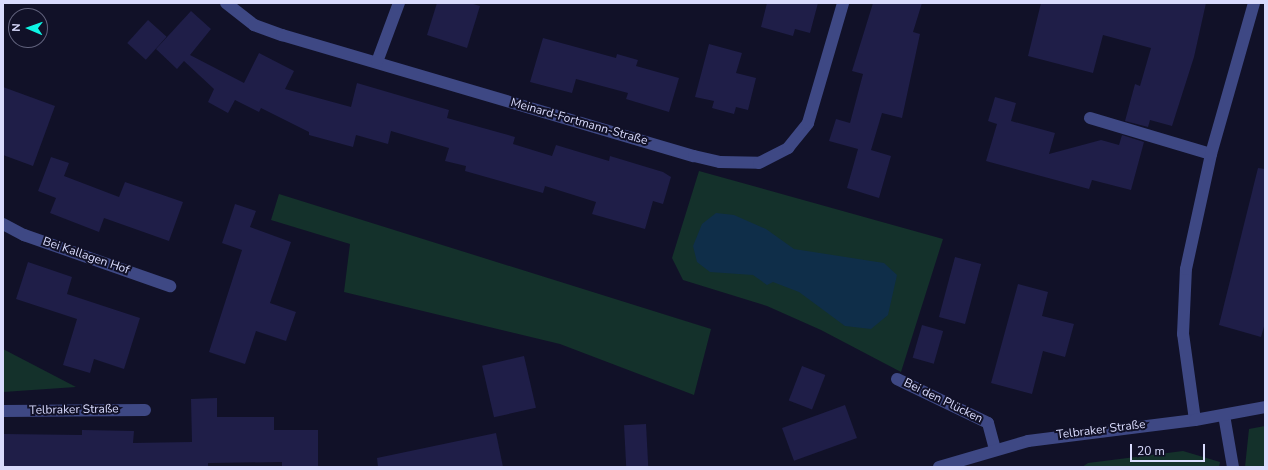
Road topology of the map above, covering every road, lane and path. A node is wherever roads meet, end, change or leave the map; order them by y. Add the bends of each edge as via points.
1 (226, 3) edge
2 (399, 3) edge
3 (843, 3) edge
4 (1254, 3) edge
5 (377, 62) junction
6 (1090, 118) dead end
7 (1211, 154) junction
8 (3, 224) edge
9 (170, 286) dead end
10 (897, 378) dead end
11 (1265, 407) edge
12 (145, 410) dead end
13 (3, 411) edge
14 (1224, 415) junction
15 (1195, 420) junction
16 (995, 449) junction
17 (939, 467) edge
18 (1233, 467) edge

1 - 5 street, Meinard-Fortmann-Straße via 254,25
2 - 5 street
3 - 5 street, Meinard-Fortmann-Straße via 808,123 788,148 759,163 720,162 694,156
4 - 7 street
6 - 7 street
7 - 15 street via 1186,269 1183,334
8 - 9 street, Bei Kallagen Hof via 24,235
10 - 16 street, Bei den Plücken via 988,423
11 - 14 street, Telbraker Straße
12 - 13 street, Telbraker Straße
14 - 15 street, Telbraker Straße
14 - 18 street
15 - 16 street, Telbraker Straße via 1066,434
16 - 17 street, Telbraker Straße

